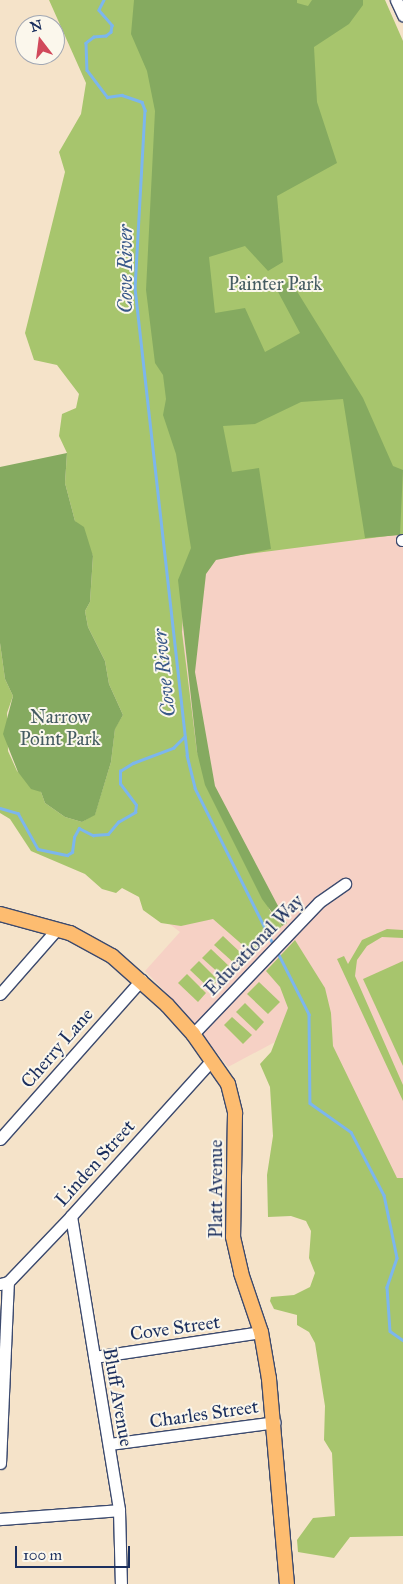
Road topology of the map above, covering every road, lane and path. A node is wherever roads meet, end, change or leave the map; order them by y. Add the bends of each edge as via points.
1 (396, 0) edge
2 (403, 15) edge
3 (345, 884) dead end
4 (0, 914) edge
5 (57, 929) junction
6 (140, 980) junction
7 (0, 994) edge
8 (193, 1034) junction
9 (212, 1060) junction
10 (0, 1140) edge
11 (71, 1216) junction
12 (4, 1283) edge
13 (261, 1332) junction
14 (94, 1357) junction
15 (275, 1422) junction
16 (109, 1444) junction
17 (0, 1463) edge
18 (119, 1510) junction
19 (0, 1519) edge
20 (121, 1584) edge
21 (287, 1584) edge

1 - 2 street
3 - 8 street, Educational Way via 319,902
4 - 5 main road, Platt Avenue
5 - 6 main road, Platt Avenue via 99,946
5 - 7 street
6 - 8 main road, Platt Avenue
6 - 10 street, Cherry Lane
8 - 9 main road, Platt Avenue
9 - 11 street, Linden Street
9 - 13 main road, Platt Avenue via 228,1084 235,1113 233,1237 241,1273
11 - 12 street, Linden Street
11 - 14 street, Bluff Avenue
12 - 17 street
13 - 14 street, Cove Street
13 - 15 main road, Platt Avenue
14 - 16 street, Bluff Avenue
15 - 16 street, Charles Street
15 - 21 main road, Platt Avenue
16 - 18 street, Bluff Avenue
18 - 19 street
18 - 20 street, Bluff Avenue

